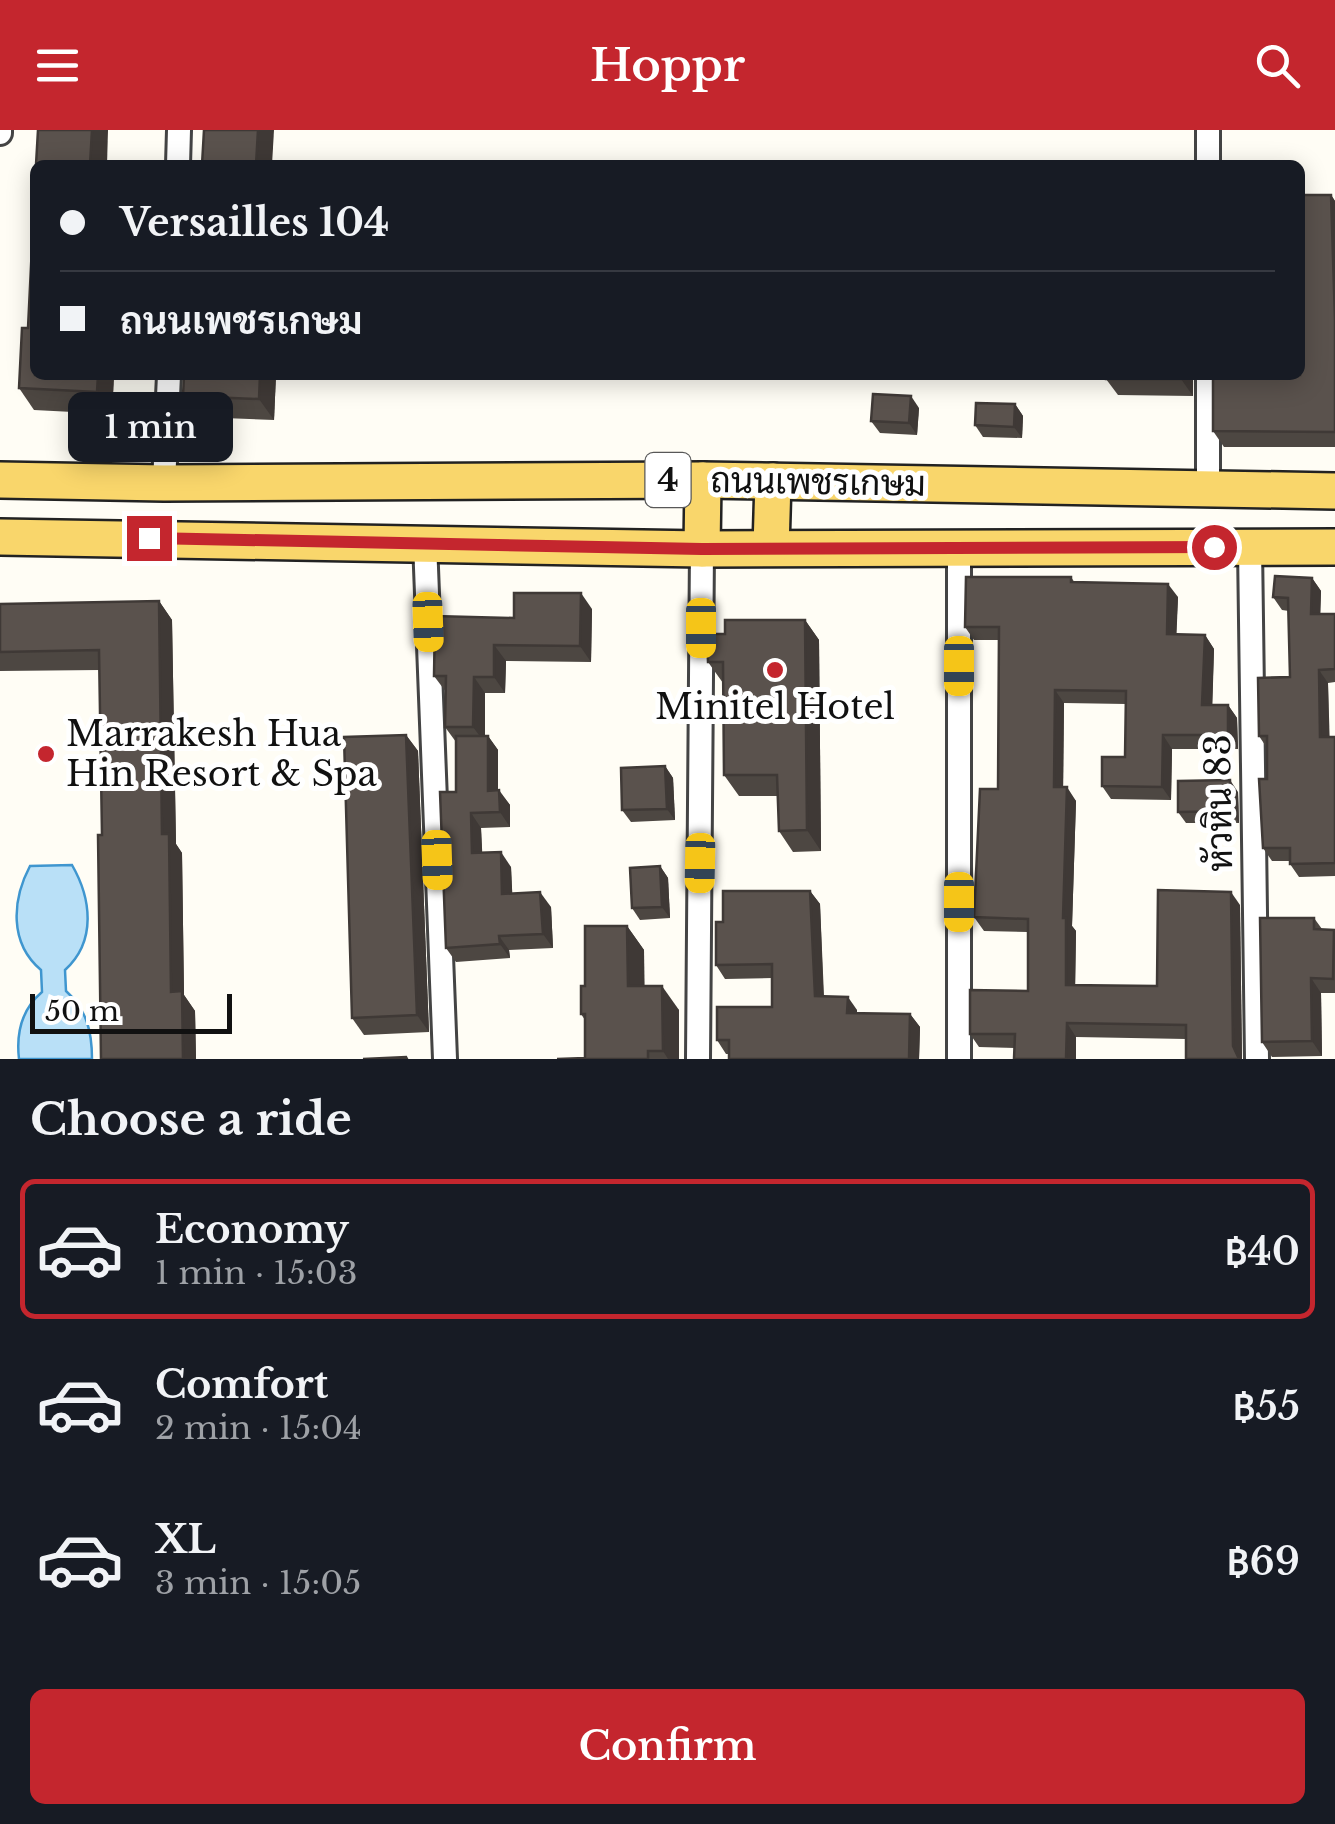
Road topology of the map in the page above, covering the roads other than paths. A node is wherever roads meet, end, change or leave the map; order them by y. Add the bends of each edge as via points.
1 (179, 130) edge
2 (1208, 130) edge
3 (178, 160) edge
4 (1208, 160) edge
5 (169, 380) edge
6 (1208, 380) edge
7 (0, 480) edge
8 (703, 480) junction
9 (773, 481) junction
10 (164, 483) junction
11 (1208, 491) junction
12 (1335, 491) edge
13 (0, 537) edge
14 (425, 542) junction
15 (1250, 547) junction
16 (1335, 547) edge
17 (770, 548) junction
18 (702, 549) junction
19 (959, 549) junction
20 (445, 1059) edge
21 (698, 1059) edge
22 (959, 1059) edge
23 (1257, 1059) edge

1 - 3 street
2 - 4 street
5 - 10 street
6 - 11 street
7 - 10 main road, ถนนเพชรเกษม / 4
8 - 9 main road, ถนนเพชรเกษม / 4
8 - 10 main road, ถนนเพชรเกษม / 4
8 - 18 main road
9 - 11 main road, ถนนเพชรเกษม / 4
9 - 17 main road
11 - 12 main road, ถนนเพชรเกษม / 4
13 - 14 main road, ถนนเพชรเกษม / 4
14 - 18 main road, ถนนเพชรเกษม / 4
14 - 20 street
15 - 16 main road, ถนนเพชรเกษม / 4
15 - 19 main road, ถนนเพชรเกษม / 4
15 - 23 street, หัวหิน 83
17 - 18 main road, ถนนเพชรเกษม / 4
17 - 19 main road, ถนนเพชรเกษม / 4
18 - 21 street
19 - 22 street

